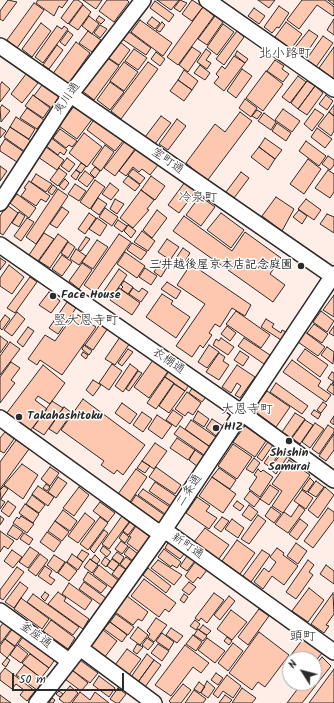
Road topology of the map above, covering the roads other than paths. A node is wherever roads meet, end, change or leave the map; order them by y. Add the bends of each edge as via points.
1 (143, 0) edge
2 (207, 0) edge
3 (0, 46) edge
4 (334, 89) edge
5 (70, 95) junction
6 (0, 203) edge
7 (0, 245) edge
8 (333, 276) edge
9 (242, 413) junction
10 (0, 418) edge
11 (334, 480) edge
12 (162, 533) junction
13 (0, 611) edge
14 (80, 648) junction
15 (334, 652) edge
16 (69, 661) junction
17 (37, 703) edge
18 (154, 703) edge

1 - 5 street, 夷川通
2 - 4 street
3 - 5 street, 室町通
5 - 6 street, 夷川通
5 - 8 street, 室町通
7 - 9 street, 衣棚通
8 - 9 street, 二条通
9 - 11 street, 衣棚通
9 - 12 street, 二条通
10 - 12 street, 新町通 via 154,530
12 - 14 street, 二条通
12 - 15 street, 新町通 via 170,534
13 - 16 street, 釜座通
14 - 16 street, 二条通
14 - 18 street
16 - 17 street, 二条通

